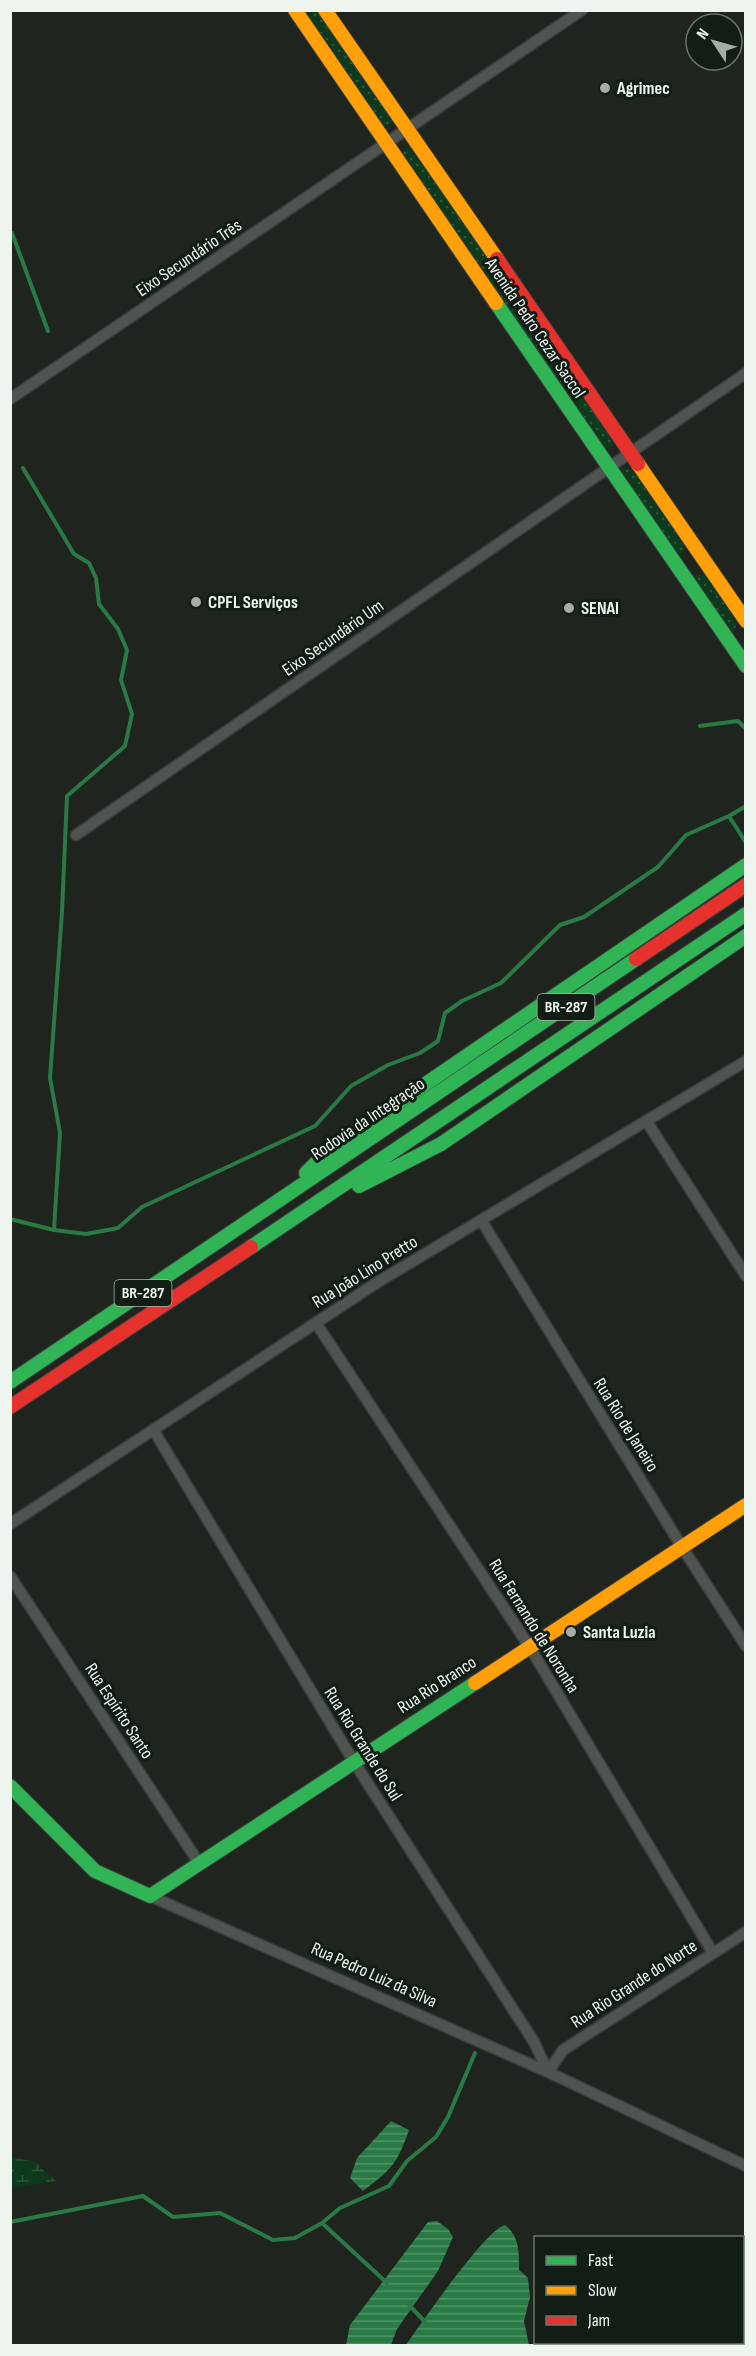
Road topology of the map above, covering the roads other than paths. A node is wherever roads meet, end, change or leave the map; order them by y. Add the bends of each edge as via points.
1 (295, 10) edge
2 (325, 10) edge
3 (582, 10) edge
4 (407, 130) junction
5 (387, 144) junction
6 (746, 373) edge
7 (10, 399) edge
8 (630, 453) junction
9 (609, 468) junction
10 (746, 621) edge
11 (746, 666) edge
12 (76, 835) dead end
13 (746, 865) edge
14 (746, 885) edge
15 (746, 914) edge
16 (746, 936) edge
17 (746, 1061) edge
18 (647, 1122) junction
19 (276, 1203) junction
20 (289, 1220) junction
21 (482, 1220) junction
22 (746, 1276) edge
23 (316, 1323) junction
24 (10, 1382) edge
25 (10, 1407) edge
26 (154, 1431) junction
27 (746, 1505) edge
28 (10, 1524) edge
29 (682, 1547) junction
30 (10, 1576) edge
31 (529, 1646) junction
32 (746, 1646) edge
33 (354, 1761) junction
34 (10, 1786) edge
35 (199, 1863) junction
36 (150, 1896) junction
37 (746, 1932) edge
38 (713, 1953) junction
39 (548, 2072) junction
40 (746, 2166) edge

1 - 5 main road, Avenida Pedro Cezar Saccol
2 - 4 main road, Avenida Pedro Cezar Saccol
3 - 4 street, Eixo Secundário Três
4 - 5 street, Eixo Secundário Três
4 - 8 main road, Avenida Pedro Cezar Saccol
5 - 7 street, Eixo Secundário Três
5 - 9 main road, Avenida Pedro Cezar Saccol
6 - 8 street, Eixo Secundário Um
8 - 9 street, Eixo Secundário Um
8 - 10 main road, Avenida Pedro Cezar Saccol
9 - 11 main road, Avenida Pedro Cezar Saccol
9 - 12 street, Eixo Secundário Um
13 - 19 main road, BR-287 via 329,1150
14 - 19 main road, Rodovia da Integração / BR-287
15 - 20 main road, BR-287
16 - 20 main road, BR-287 via 441,1144
17 - 18 street, Rua João Lino Pretto
18 - 21 street, Rua João Lino Pretto
18 - 22 street
19 - 24 main road, Rodovia da Integração / BR-287
20 - 25 main road, BR-287
21 - 23 street, Rua João Lino Pretto
21 - 29 street, Rua Rio de Janeiro
23 - 26 street, Rua João Lino Pretto
23 - 31 street, Rua Fernando de Noronha
26 - 28 street, Rua João Lino Pretto
26 - 33 street, Rua Rio Grande do Sul
27 - 29 main road, Rua Rio Branco
29 - 31 main road, Rua Rio Branco
29 - 32 street, Rua Rio de Janeiro
30 - 35 street, Rua Espírito Santo
31 - 33 main road, Rua Rio Branco
31 - 38 street, Rua Fernando de Noronha
33 - 35 main road, Rua Rio Branco
33 - 39 street, Rua Rio Grande do Sul via 534,2042
34 - 36 main road, Rua Pedro Luiz da Silva via 95,1871
35 - 36 main road, Rua Rio Branco
36 - 39 street, Rua Pedro Luiz da Silva
37 - 38 street, Rua Rio Grande do Norte
38 - 39 street, Rua Rio Grande do Norte via 563,2050
39 - 40 street, Rua Pedro Luiz da Silva

